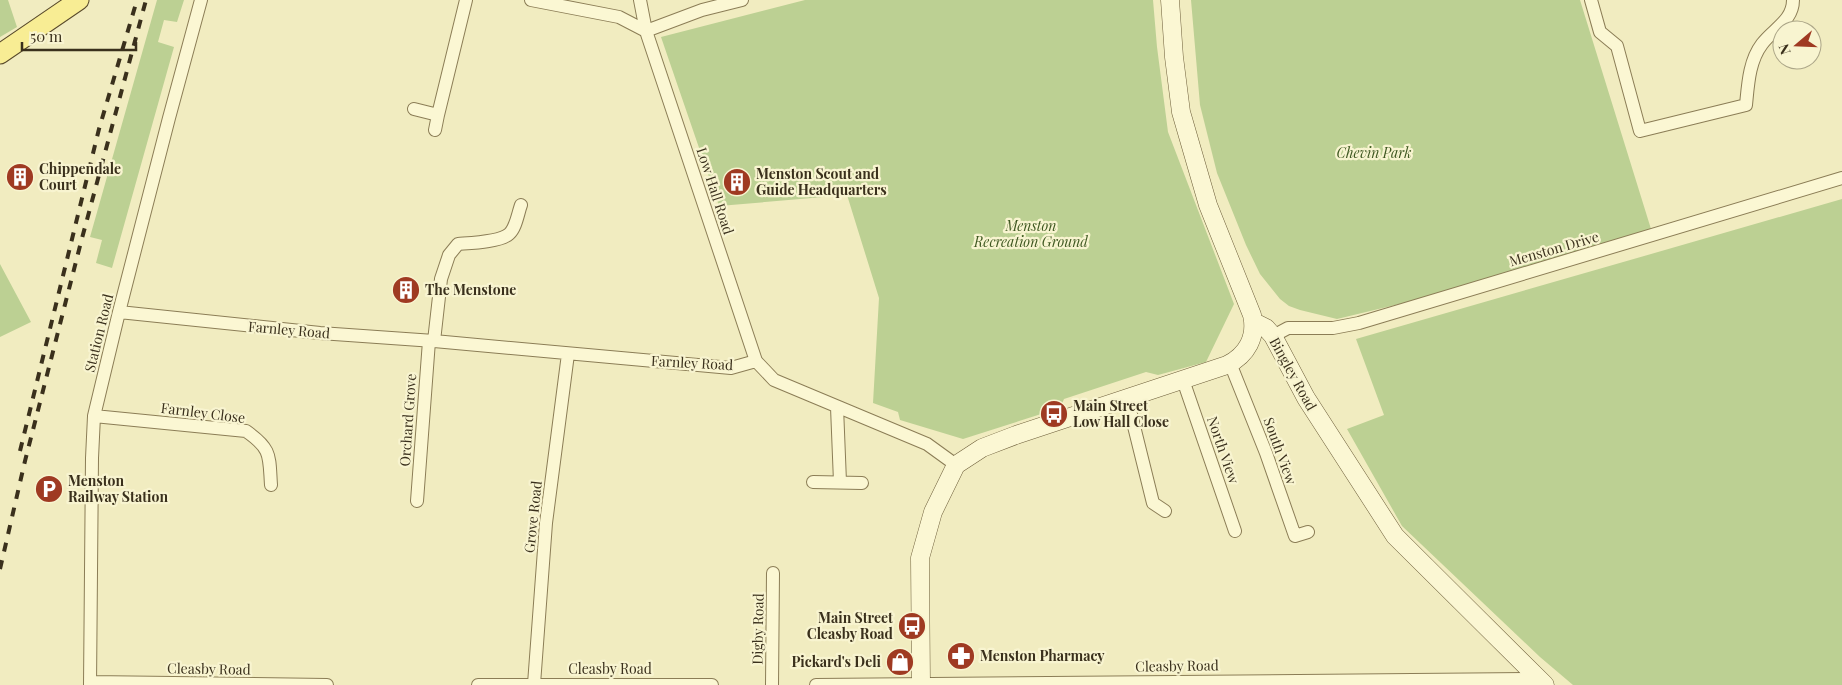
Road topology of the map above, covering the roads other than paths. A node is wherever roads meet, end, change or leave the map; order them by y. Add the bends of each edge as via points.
1 (79, 0) edge
2 (201, 0) edge
3 (466, 0) edge
4 (531, 0) edge
5 (640, 0) edge
6 (742, 0) edge
7 (1170, 0) edge
8 (1591, 0) edge
9 (1792, 0) edge
10 (701, 5) edge
11 (646, 31) junction
12 (0, 54) edge
13 (414, 109) dead end
14 (438, 115) junction
15 (436, 130) dead end
16 (1842, 178) edge
17 (521, 205) dead end
18 (119, 312) junction
19 (1254, 322) junction
20 (1273, 336) junction
21 (432, 341) junction
22 (568, 354) junction
23 (756, 362) junction
24 (1230, 363) junction
25 (1183, 380) junction
26 (1127, 398) junction
27 (837, 407) junction
28 (94, 416) junction
29 (956, 465) junction
30 (813, 482) dead end
31 (840, 482) junction
32 (862, 483) dead end
33 (272, 485) dead end
34 (417, 501) dead end
35 (1165, 511) dead end
36 (1235, 531) dead end
37 (1308, 532) dead end
38 (774, 573) dead end
39 (1301, 682) edge
40 (1436, 682) edge
41 (1542, 682) edge
42 (90, 684) edge
43 (534, 684) edge
44 (921, 684) edge
45 (327, 685) edge
46 (478, 685) edge
47 (712, 685) edge
48 (772, 685) edge
49 (816, 685) edge

1 - 12 main road
2 - 18 street, Station Road
3 - 14 street
4 - 11 street via 619,17
5 - 11 street, Low Hall Road
6 - 10 street
7 - 19 street via 1180,112 1208,204
8 - 9 street via 1600,32 1617,46 1640,131 1746,105 1753,63 1762,44 1783,24
10 - 11 street
11 - 23 street, Low Hall Road
13 - 14 street
14 - 15 street
16 - 20 street, Menston Drive via 1359,323 1333,328 1288,328
17 - 21 street, Orchard Grove via 509,234 458,244 449,255 441,279
18 - 21 street, Farnley Road
18 - 28 street, Station Road
19 - 20 street, Bingley Road
19 - 24 street via 1251,342
20 - 41 street, Bingley Road via 1306,398 1394,536
21 - 22 street, Farnley Road
21 - 34 street, Orchard Grove
22 - 23 street, Farnley Road via 731,368
22 - 43 street, Grove Road via 546,523
23 - 27 street via 774,380
24 - 25 street
24 - 37 street, South View via 1295,536
25 - 26 street
25 - 36 street, North View
26 - 29 street via 982,448
26 - 35 street via 1153,503
27 - 29 street via 927,444
27 - 31 street
28 - 33 street, Farnley Close via 246,431 261,442 268,456
28 - 42 street, Station Road
29 - 44 street via 933,512 920,558
30 - 31 street
31 - 32 street
38 - 48 street, Digby Road
39 - 40 street, Cleasby Road
39 - 44 street, Cleasby Road
40 - 41 street, Cleasby Road
42 - 45 street, Cleasby Road
43 - 46 street, Cleasby Road
43 - 47 street, Cleasby Road
44 - 49 street, Cleasby Road

